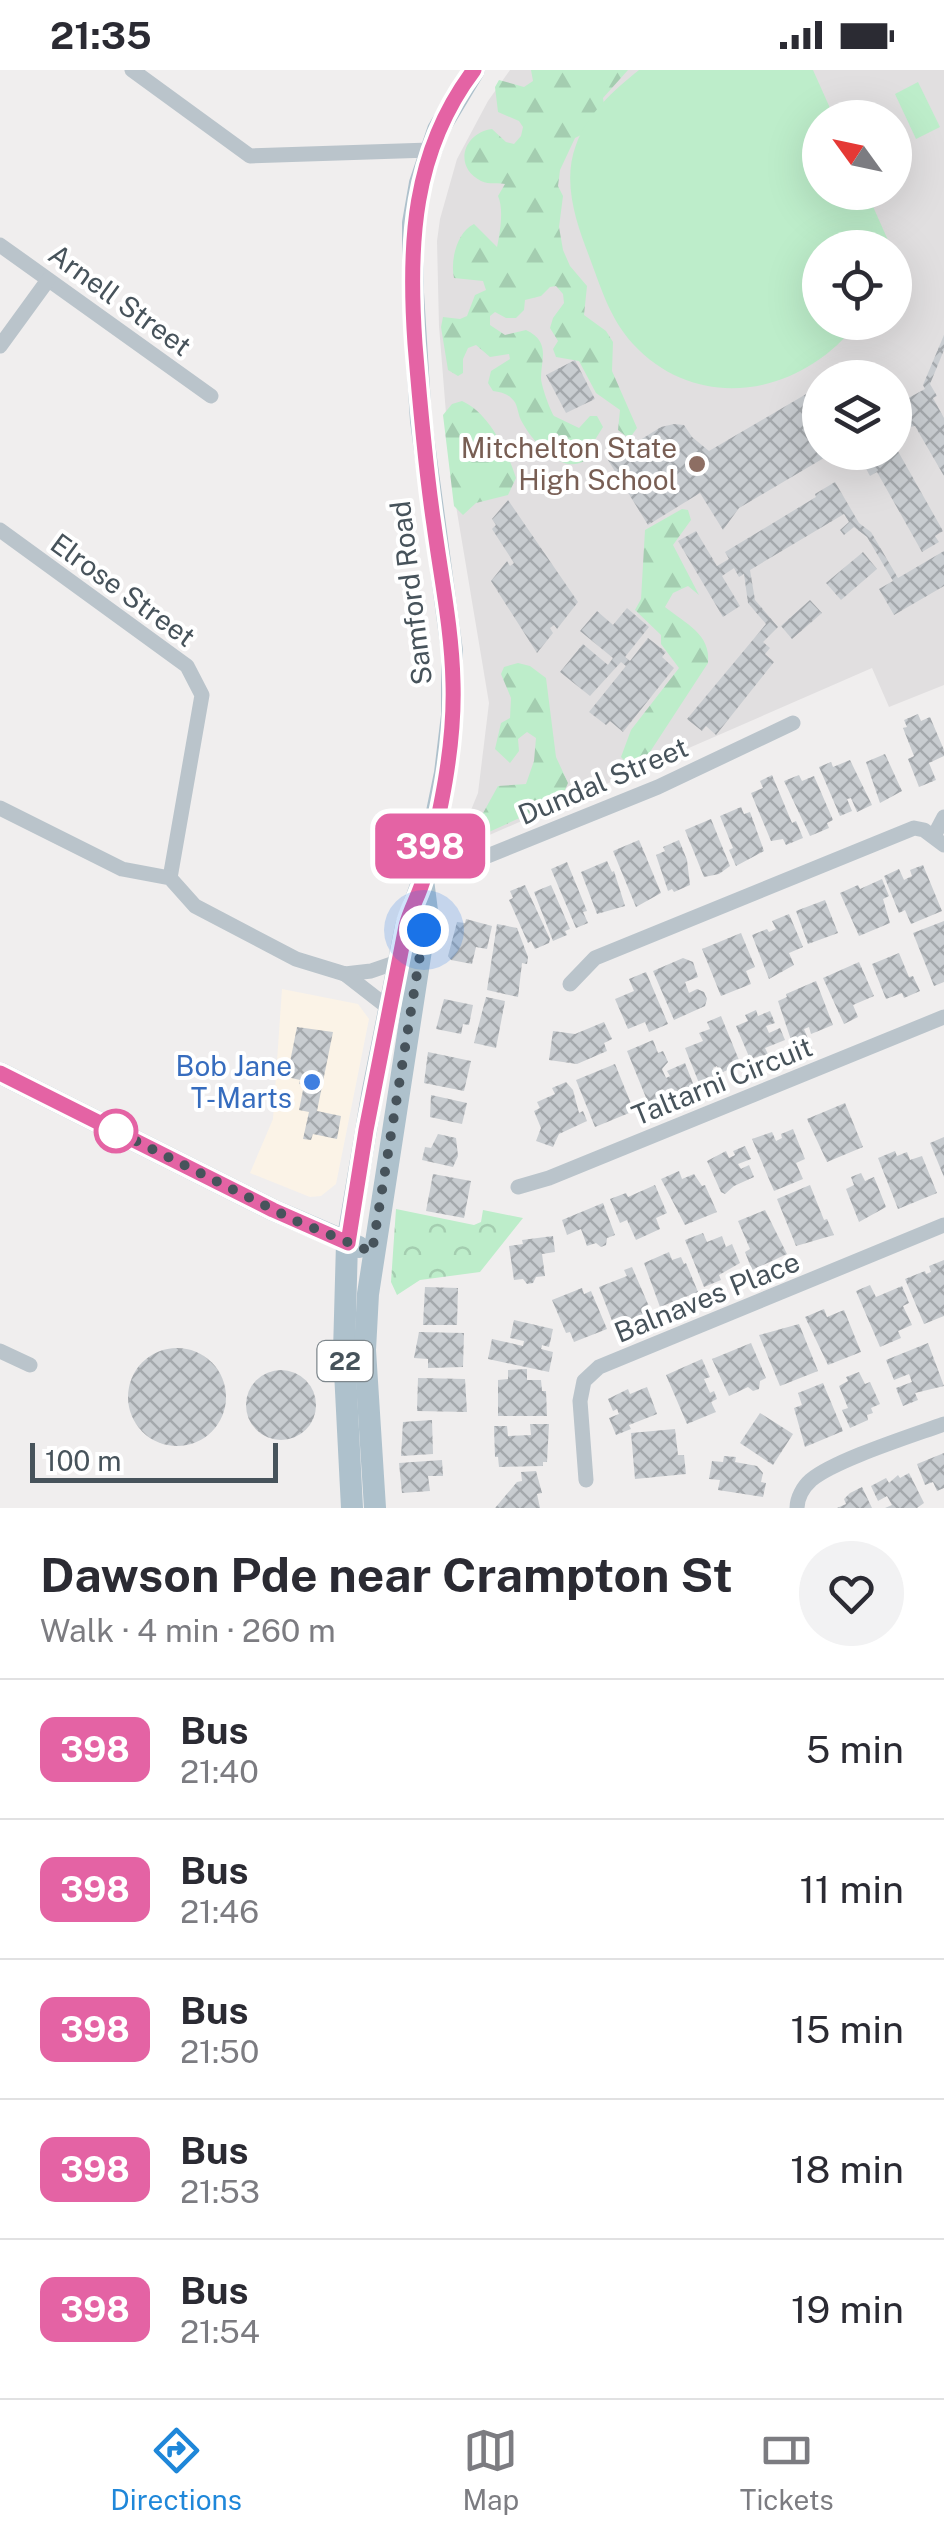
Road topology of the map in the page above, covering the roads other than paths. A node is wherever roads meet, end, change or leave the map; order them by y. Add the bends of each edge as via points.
1 (132, 70) edge
2 (474, 70) edge
3 (430, 150) junction
4 (0, 245) edge
5 (48, 280) junction
6 (0, 346) edge
7 (211, 396) dead end
8 (0, 530) edge
9 (793, 723) dead end
10 (0, 808) edge
11 (944, 817) edge
12 (939, 840) edge
13 (428, 854) junction
14 (170, 878) junction
15 (423, 880) junction
16 (400, 961) junction
17 (346, 974) junction
18 (570, 984) dead end
19 (390, 1009) junction
20 (944, 1017) edge
21 (0, 1073) edge
22 (518, 1187) dead end
23 (944, 1225) edge
24 (348, 1243) junction
25 (372, 1252) junction
26 (0, 1351) edge
27 (30, 1365) dead end
28 (944, 1424) edge
29 (586, 1480) dead end
30 (352, 1508) edge
31 (375, 1508) edge
32 (798, 1508) edge

1 - 3 street via 250,156
2 - 3 main road, Samford Road / 22
3 - 13 main road, Samford Road / 22 via 416,206 412,293 425,462 454,686
4 - 5 street, Arnell Street
5 - 6 street
5 - 7 street, Arnell Street
8 - 14 street, Elrose Street via 187,666 202,695
9 - 13 street, Dundal Street via 475,861
10 - 14 street via 122,869
11 - 12 street
12 - 18 street via 914,828 595,958
13 - 15 main road, Samford Road / 22
14 - 17 street via 195,906 296,960
15 - 16 main road, Samford Road / 22
15 - 25 main road, Samford Road / 22 via 428,911
16 - 17 street
16 - 19 main road, Samford Road / 22
17 - 19 street
19 - 24 main road, Samford Road / 22
20 - 22 street, Taltarni Circuit
21 - 24 main road
23 - 29 street, Balnaves Place via 599,1368 584,1380 580,1401
24 - 25 main road
24 - 30 main road, Samford Road / 22 via 344,1352
25 - 31 main road, Samford Road / 22 via 365,1350
26 - 27 street
28 - 32 street via 826,1471 808,1482

